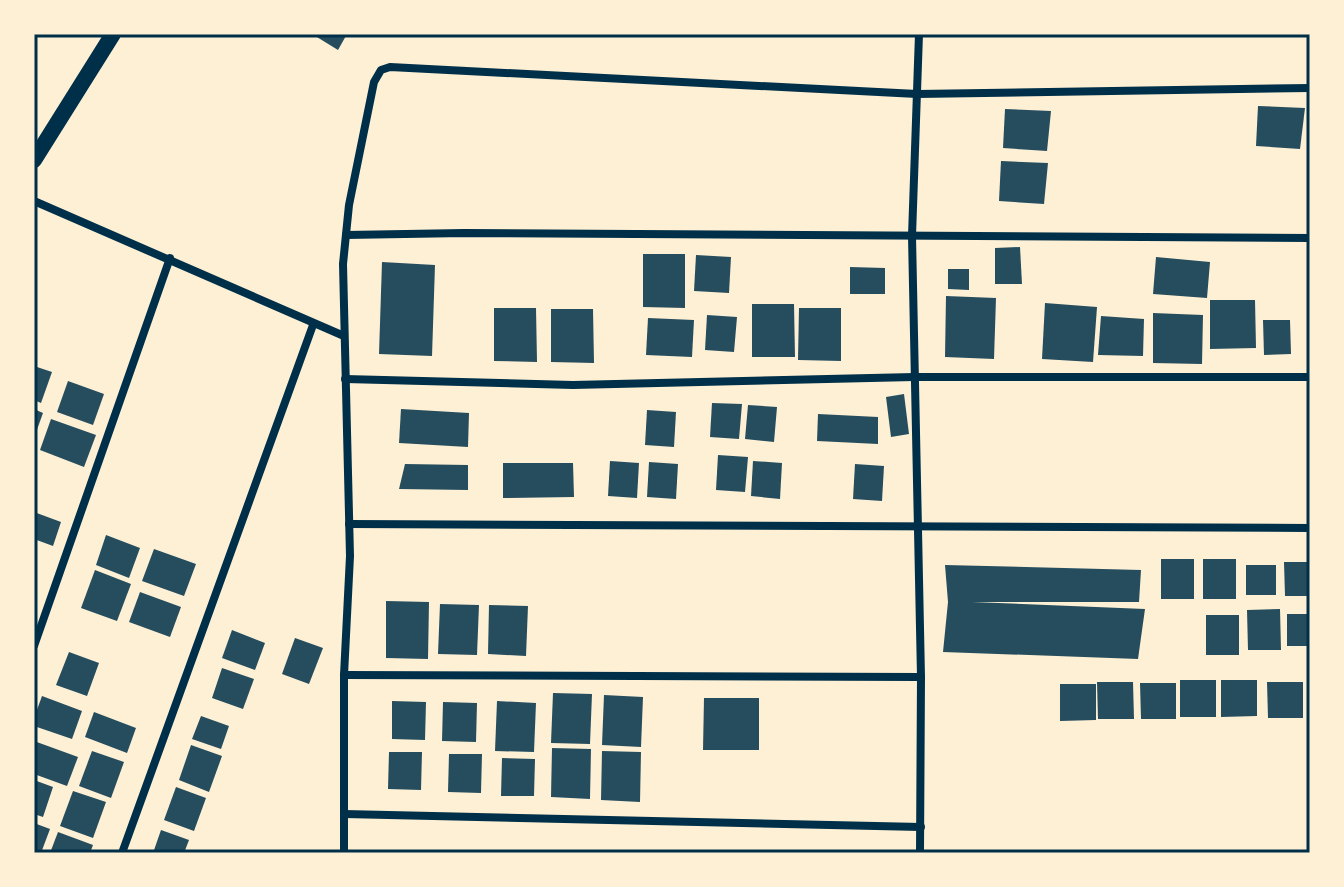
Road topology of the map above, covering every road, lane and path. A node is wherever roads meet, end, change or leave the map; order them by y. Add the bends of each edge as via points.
1 (113, 34) edge
2 (919, 34) edge
3 (1310, 88) edge
4 (917, 94) junction
5 (34, 160) edge
6 (34, 201) edge
7 (346, 235) junction
8 (912, 236) junction
9 (1310, 238) edge
10 (170, 258) junction
11 (313, 325) junction
12 (344, 336) junction
13 (914, 377) junction
14 (1310, 377) edge
15 (345, 379) junction
16 (349, 524) junction
17 (918, 527) junction
18 (1310, 528) edge
19 (34, 646) edge
20 (344, 675) junction
21 (921, 677) junction
22 (344, 814) junction
23 (921, 827) junction
24 (122, 853) edge
25 (344, 853) edge
26 (920, 853) edge

1 - 5 main road
2 - 4 street
3 - 4 street
4 - 7 street via 385,68 374,82
4 - 8 street
6 - 10 street
7 - 8 street
7 - 12 street
8 - 9 street
8 - 13 street
10 - 11 street
10 - 19 street
11 - 12 street
11 - 24 street
12 - 15 street
13 - 14 street
13 - 15 street via 573,385
13 - 17 street
15 - 16 street
16 - 17 street
16 - 20 street
17 - 18 street
17 - 21 street
20 - 21 street
20 - 22 street
21 - 23 street
22 - 23 street
22 - 25 street
23 - 26 street

